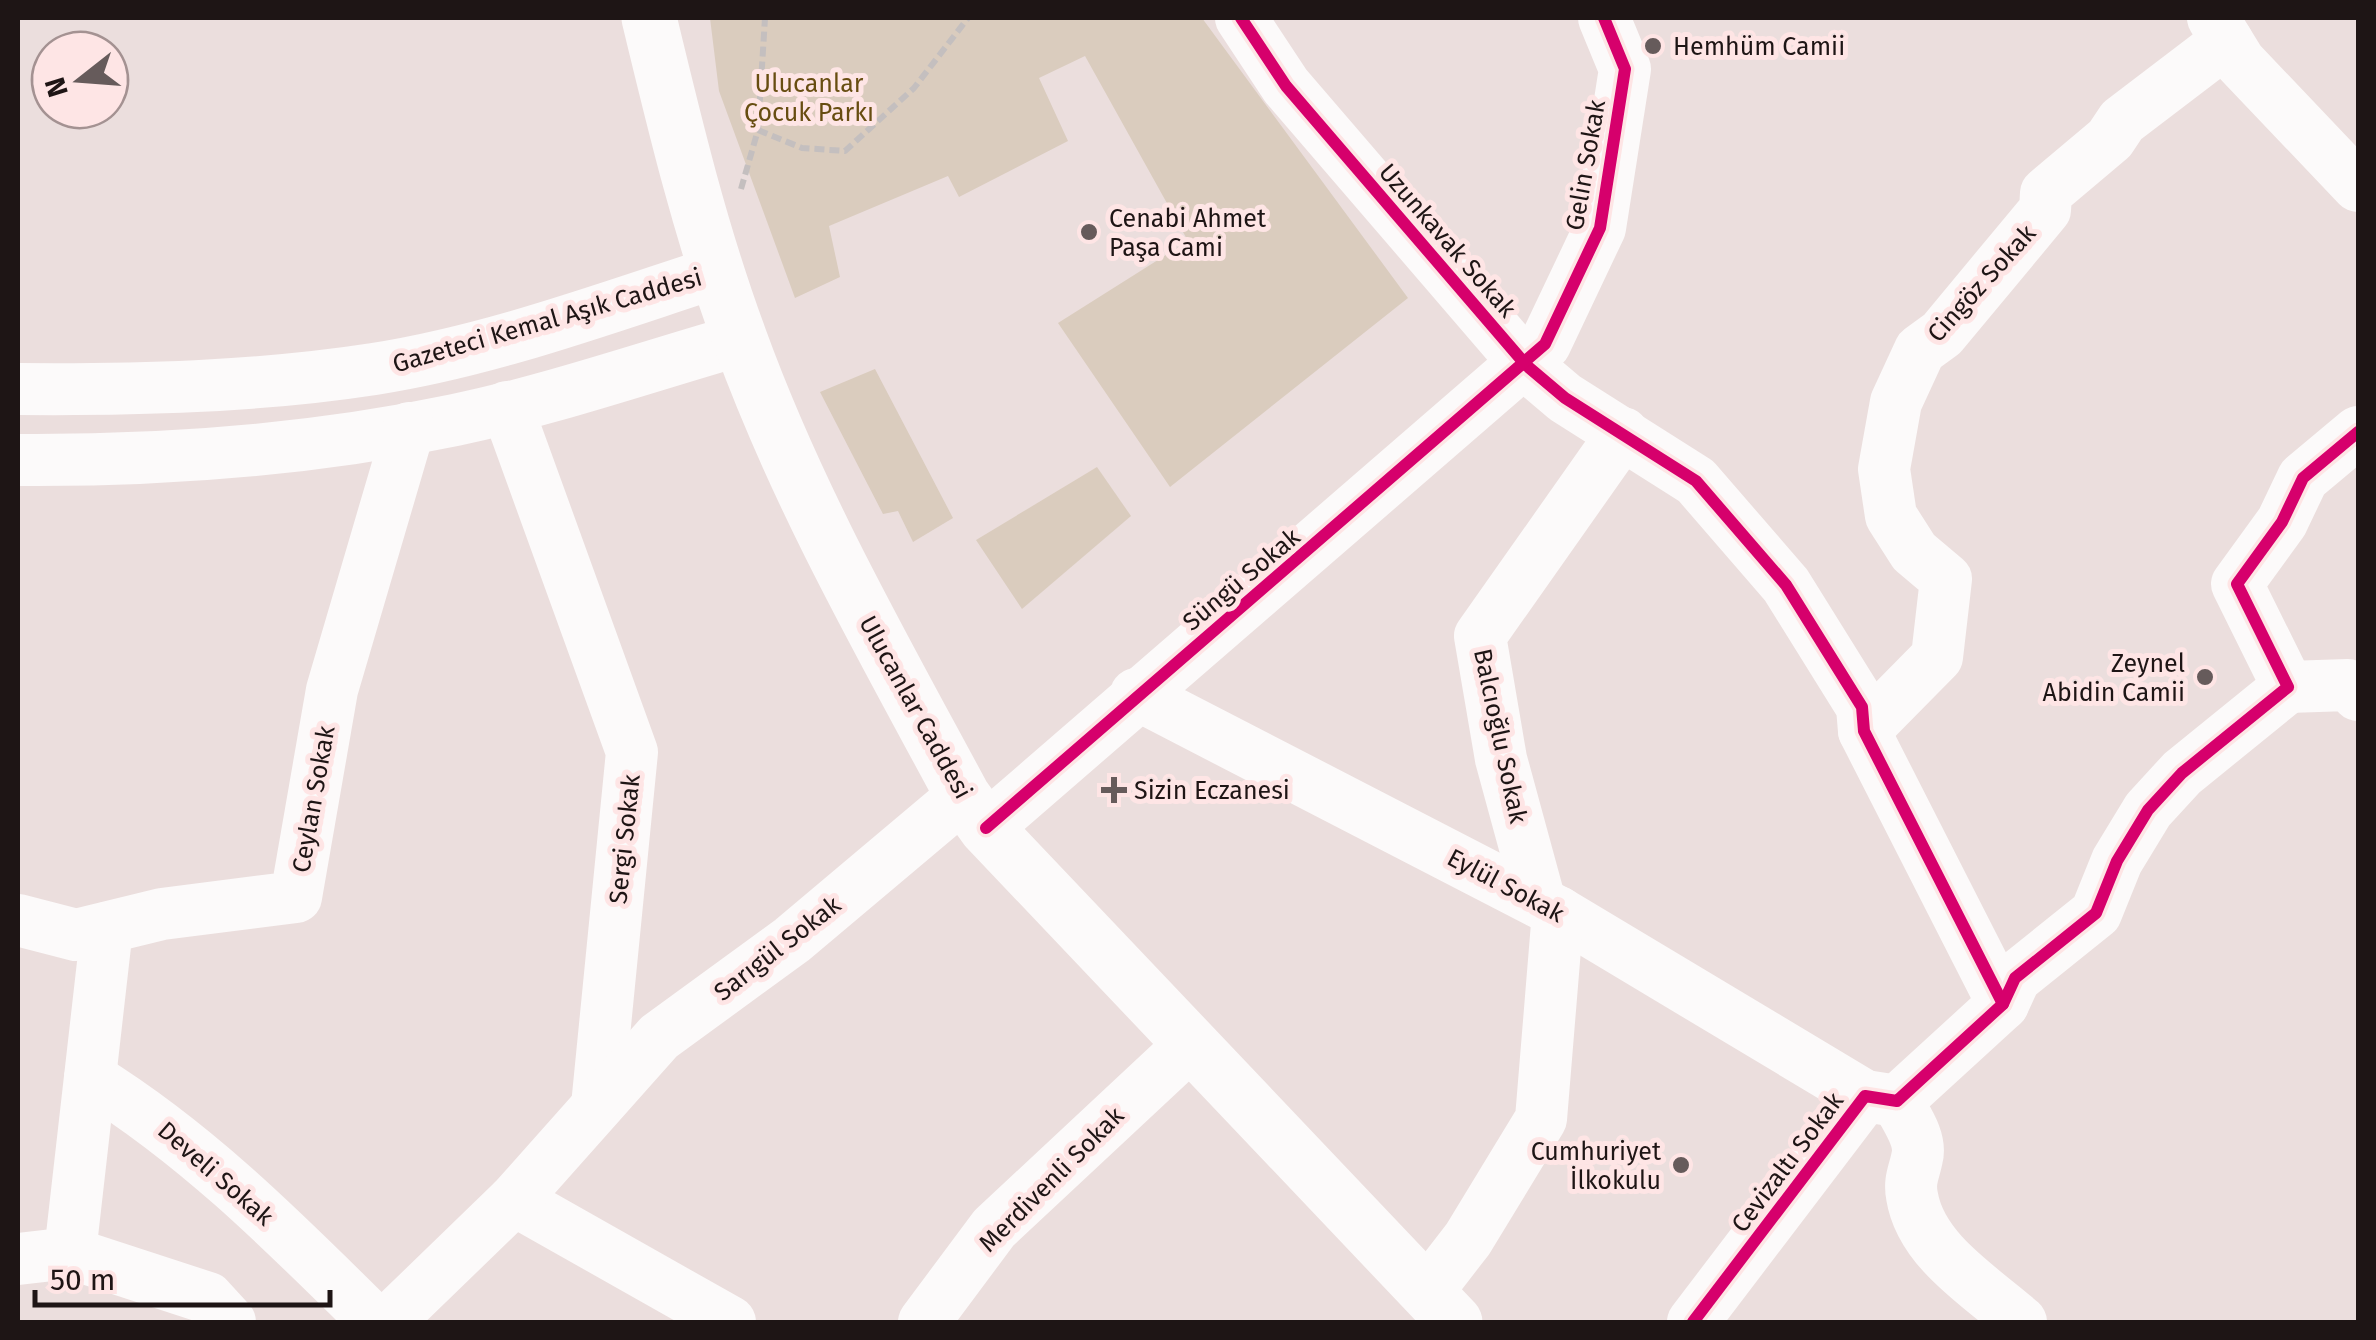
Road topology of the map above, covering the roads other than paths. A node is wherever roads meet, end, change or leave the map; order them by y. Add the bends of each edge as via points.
1 (1241, 18) edge
2 (1604, 18) edge
3 (2220, 29) edge
4 (657, 31) edge
5 (2358, 186) edge
6 (717, 272) junction
7 (740, 340) junction
8 (1526, 366) junction
9 (18, 389) edge
10 (508, 407) junction
11 (409, 428) junction
12 (2358, 432) edge
13 (1623, 434) junction
14 (18, 460) edge
15 (2288, 686) junction
16 (1136, 694) junction
17 (2358, 695) edge
18 (1864, 731) junction
19 (975, 812) junction
20 (1550, 907) junction
21 (18, 920) edge
22 (107, 928) junction
23 (2003, 1004) junction
24 (1190, 1044) junction
25 (90, 1078) junction
26 (1881, 1099) junction
27 (598, 1106) junction
28 (514, 1200) junction
29 (70, 1253) junction
30 (18, 1259) edge
31 (1441, 1307) edge
32 (230, 1322) edge
33 (375, 1322) edge
34 (388, 1322) edge
35 (730, 1322) edge
36 (924, 1322) edge
37 (1693, 1322) edge
38 (2021, 1322) edge

1 - 8 street, Uzunkavak Sokak via 1286,86
2 - 8 street, Gelin Sokak via 1626,69 1600,228 1545,344
3 - 5 street via 2240,62
3 - 18 street, Cingöz Sokak via 2046,192 2044,210 1942,334 1920,350 1896,402 1884,469 1890,516 1914,552 1946,579 1936,658
4 - 6 main road, Ulucanlar Caddesi via 683,162
6 - 7 main road, Ulucanlar Caddesi
6 - 9 street, Gazeteci Kemal Aşık Caddesi via 483,344 374,369 131,390
7 - 10 street
7 - 19 main road, Ulucanlar Caddesi via 846,579
8 - 13 street, Uzunkavak Sokak
8 - 16 street, Süngü Sokak
10 - 11 street
10 - 27 street, Sergi Sokak via 632,752
11 - 14 street via 219,453
11 - 22 street, Ceylan Sokak via 332,690 296,898 162,914
12 - 15 street via 2303,478 2282,522 2238,584
13 - 18 street, Uzunkavak Sokak via 1696,481 1786,586 1862,707
13 - 20 street, Balcıoğlu Sokak via 1480,636 1501,759
15 - 17 street via 2348,685
15 - 23 street, Cevizaltı Sokak via 2182,773 2148,810 2096,912 2016,978
16 - 19 street, Süngü Sokak
16 - 20 street, Eylül Sokak
18 - 23 street, Uzunkavak Sokak
19 - 24 main road, Ulucanlar Caddesi
19 - 27 street, Sarıgül Sokak via 660,1037
20 - 26 street, Eylül Sokak
20 - 31 street, Balcıoğlu Sokak via 1541,1119 1468,1240
21 - 22 street, Ceylan Sokak via 76,935
22 - 25 street
23 - 26 street, Cevizaltı Sokak
24 - 31 main road, Ulucanlar Caddesi
24 - 36 street, Merdivenli Sokak via 994,1228
25 - 29 street
25 - 33 street, Develi Sokak via 150,1115
26 - 37 street, Cevizaltı Sokak
26 - 38 street via 1914,1131 1912,1201 1939,1249
27 - 28 street
28 - 34 street
28 - 35 street
29 - 30 street
29 - 32 street via 208,1298

